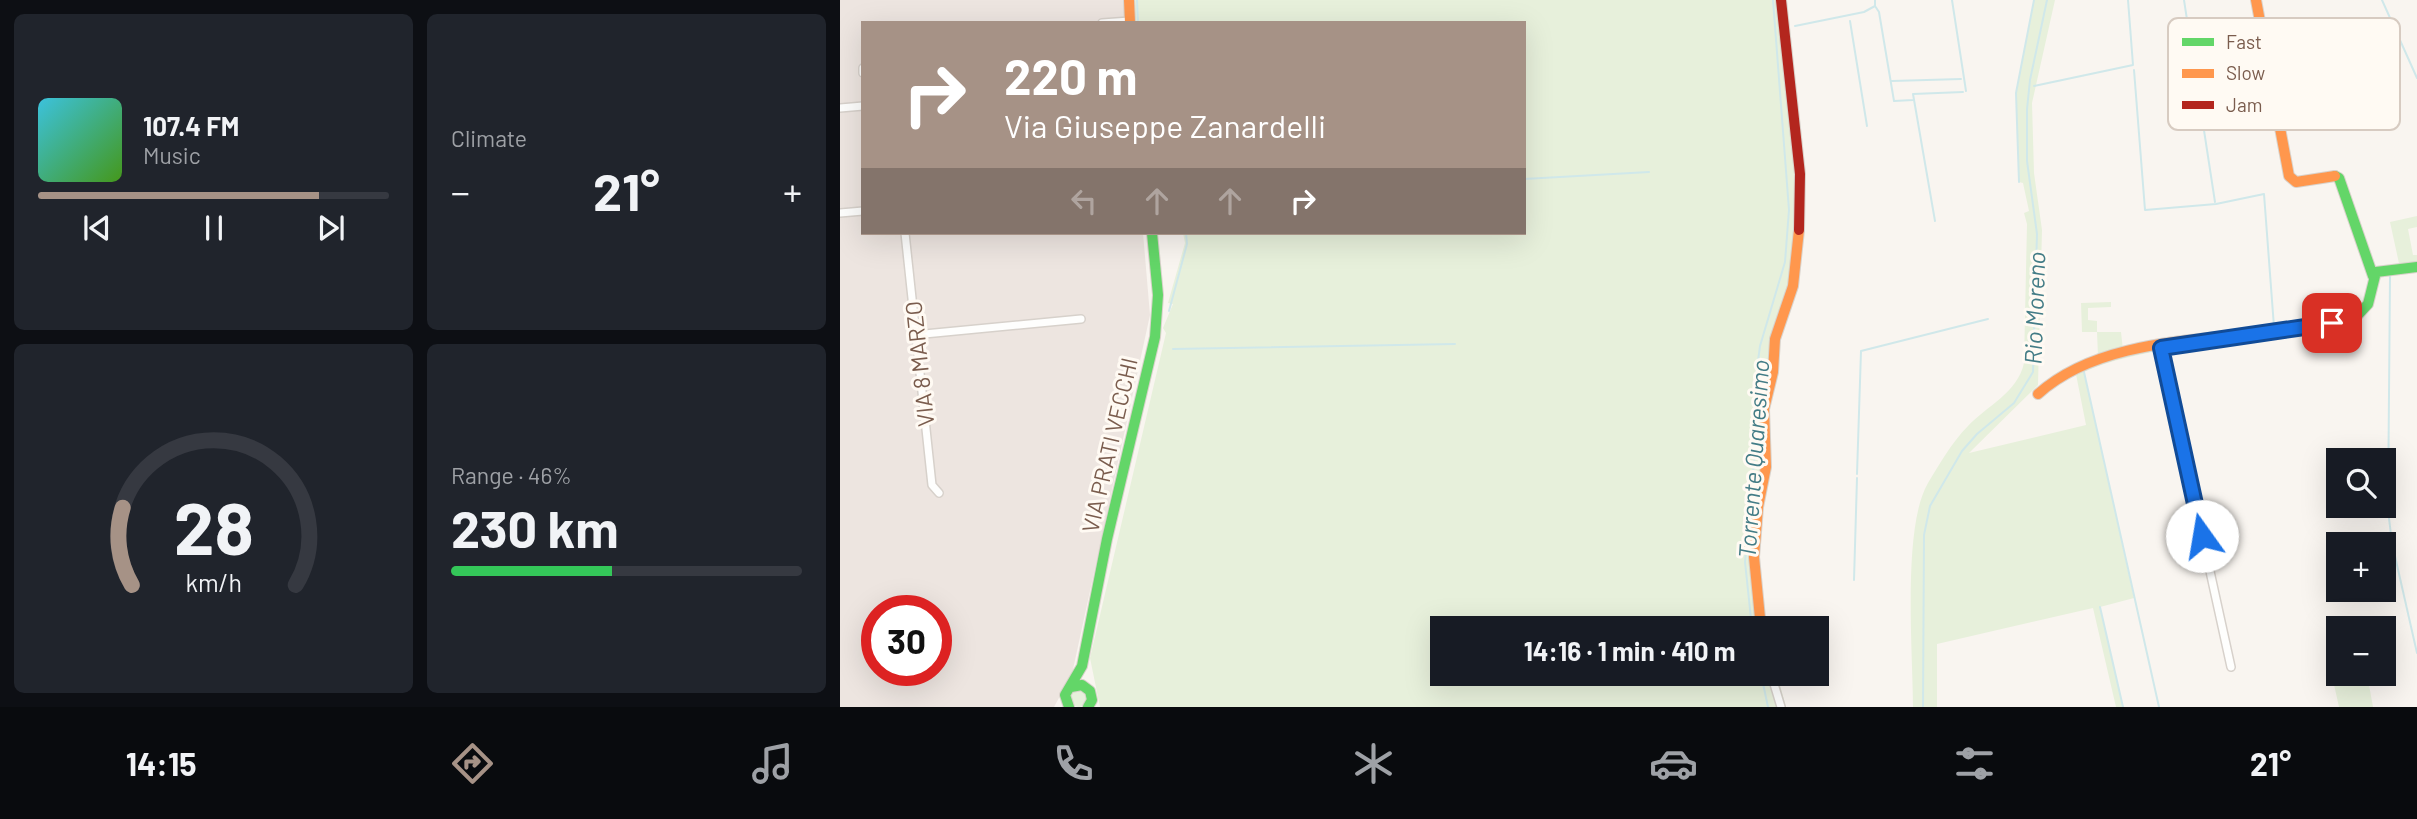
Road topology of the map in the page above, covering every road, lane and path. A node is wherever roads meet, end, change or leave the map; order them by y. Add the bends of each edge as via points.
1 (1129, 0) edge
2 (1781, 0) edge
3 (2256, 0) edge
4 (2259, 18) edge
5 (1130, 21) edge
6 (861, 106) edge
7 (840, 108) edge
8 (2280, 130) edge
9 (861, 211) edge
10 (840, 214) edge
11 (905, 235) edge
12 (1152, 235) edge
13 (2417, 267) edge
14 (2373, 276) junction
15 (1081, 319) dead end
16 (914, 335) junction
17 (2161, 348) junction
18 (2038, 394) dead end
19 (939, 493) dead end
20 (1760, 616) edge
21 (1082, 666) junction
22 (2231, 667) dead end
23 (1775, 686) edge
24 (1071, 687) junction
25 (1087, 688) junction
26 (1067, 702) edge
27 (1091, 705) edge
28 (1059, 707) edge
29 (1781, 707) edge

1 - 5 street
2 - 20 street via 1801,206 1793,286 1774,340 1773,372 1764,409 1766,467 1755,557
3 - 4 street
6 - 7 street
8 - 14 street via 2289,176 2296,182 2332,174 2339,178
9 - 10 street
11 - 16 street, VIA 8 MARZO
12 - 21 street, VIA PRATI VECCHI via 1157,322
13 - 14 street via 2378,270
14 - 17 street via 2368,304 2355,318
15 - 16 street
16 - 19 street, VIA 8 MARZO via 932,485
17 - 18 street via 2078,365 2048,382
17 - 22 street
21 - 24 street, VIA PRATI VECCHI
21 - 25 street, VIA PRATI VECCHI
23 - 29 street
24 - 25 street
24 - 26 street, VIA PRATI VECCHI
25 - 27 street, VIA PRATI VECCHI
26 - 28 street, VIA PRATI VECCHI

